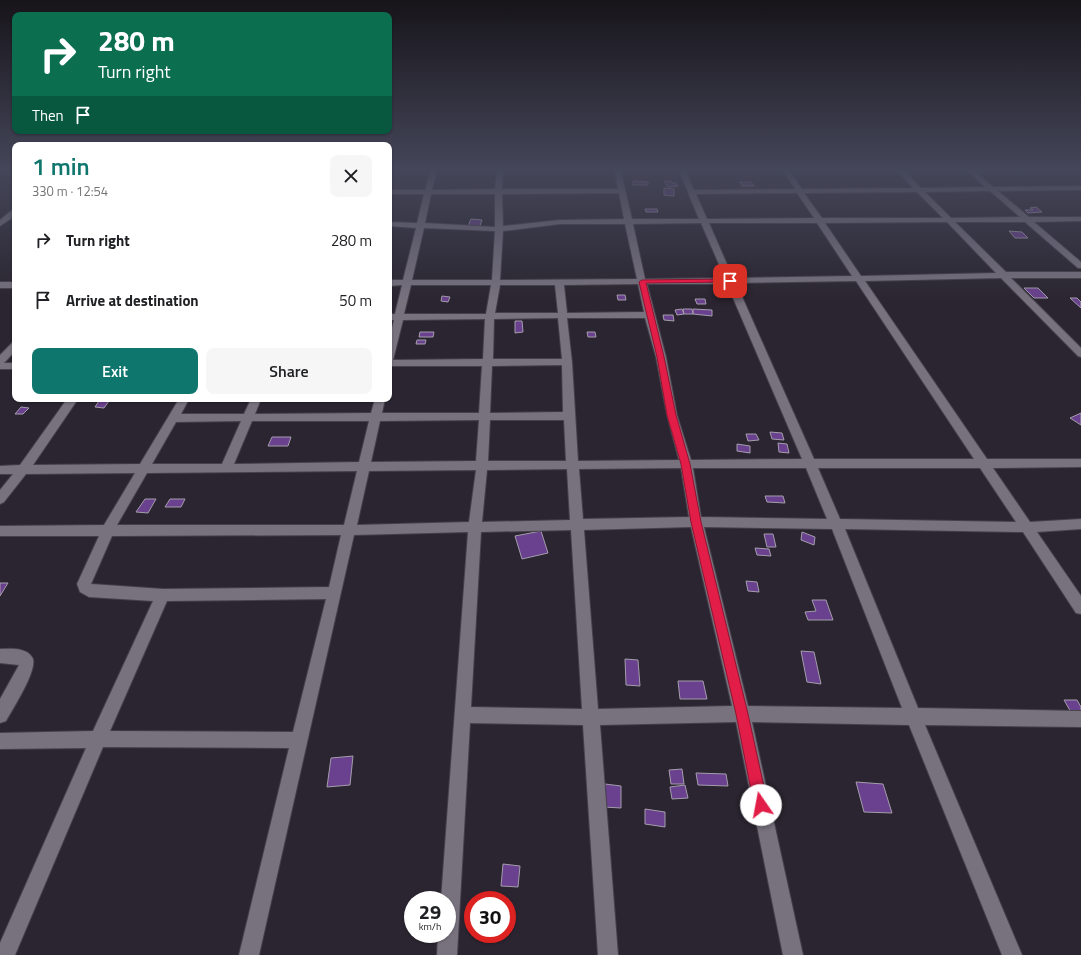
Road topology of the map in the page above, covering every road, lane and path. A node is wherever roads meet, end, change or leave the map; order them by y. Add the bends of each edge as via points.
1 (423, 213) edge
2 (499, 213) edge
3 (627, 213) edge
4 (701, 213) edge
5 (814, 213) edge
6 (943, 213) edge
7 (1019, 213) edge
8 (12, 214) edge
9 (1026, 219) junction
10 (1081, 219) edge
11 (950, 220) junction
12 (629, 222) junction
13 (705, 222) junction
14 (820, 222) junction
15 (0, 224) edge
16 (392, 224) edge
17 (420, 225) junction
18 (499, 229) junction
19 (1081, 266) edge
20 (1002, 275) junction
21 (1081, 275) edge
22 (858, 278) junction
23 (730, 281) junction
24 (496, 282) junction
25 (559, 282) junction
26 (642, 282) junction
27 (392, 283) edge
28 (407, 283) junction
29 (0, 285) edge
30 (12, 285) edge
31 (562, 315) junction
32 (649, 315) junction
33 (490, 316) junction
34 (392, 317) edge
35 (399, 317) junction
36 (392, 346) edge
37 (12, 348) edge
38 (1081, 353) edge
39 (0, 361) edge
40 (487, 362) junction
41 (567, 362) junction
42 (392, 363) edge
43 (0, 366) edge
44 (12, 366) edge
45 (71, 402) edge
46 (182, 402) edge
47 (255, 402) edge
48 (379, 402) edge
49 (483, 416) junction
50 (569, 416) junction
51 (376, 417) junction
52 (173, 418) junction
53 (248, 418) junction
54 (1081, 463) edge
55 (686, 464) junction
56 (985, 464) junction
57 (810, 465) junction
58 (482, 466) junction
59 (573, 466) junction
60 (364, 467) junction
61 (226, 468) junction
62 (0, 470) edge
63 (23, 470) junction
64 (143, 470) junction
65 (0, 499) edge
66 (696, 522) junction
67 (836, 524) junction
68 (1081, 524) edge
69 (576, 525) junction
70 (475, 527) junction
71 (1027, 527) junction
72 (108, 530) junction
73 (349, 530) junction
74 (0, 531) edge
75 (334, 593) junction
76 (163, 595) junction
77 (1081, 608) edge
78 (0, 656) edge
79 (742, 714) junction
80 (0, 715) edge
81 (464, 716) junction
82 (590, 717) junction
83 (914, 718) junction
84 (1081, 719) edge
85 (98, 739) junction
86 (299, 740) junction
87 (0, 741) edge
88 (5, 955) edge
89 (249, 955) edge
90 (447, 955) edge
91 (608, 955) edge
92 (792, 955) edge
93 (1012, 955) edge

1 - 17 street
2 - 18 street
3 - 12 street
4 - 13 street
5 - 14 street
6 - 11 street
7 - 9 street
8 - 15 street
9 - 10 street
9 - 11 street
9 - 19 street
11 - 14 street
11 - 20 street
12 - 13 street
12 - 18 street via 560,222
12 - 26 street
13 - 14 street
13 - 23 street
14 - 22 street
16 - 17 street
17 - 18 street
17 - 28 street
18 - 24 street
20 - 21 street
20 - 22 street
20 - 38 street
22 - 23 street
22 - 56 street
23 - 26 street
23 - 57 street
24 - 25 street
24 - 28 street
24 - 33 street
25 - 26 street
25 - 31 street
26 - 32 street
27 - 28 street
28 - 35 street
29 - 30 street
31 - 32 street
31 - 33 street
31 - 41 street
32 - 55 street
33 - 35 street
33 - 40 street
34 - 35 street
35 - 36 street
37 - 39 street
40 - 41 street
40 - 42 street
40 - 49 street
41 - 50 street
43 - 44 street
45 - 63 street
46 - 52 street
47 - 53 street
48 - 51 street
49 - 50 street
49 - 51 street
49 - 58 street
50 - 59 street
51 - 53 street
51 - 60 street
52 - 53 street
52 - 64 street
53 - 61 street
54 - 56 street
55 - 57 street
55 - 59 street
55 - 66 street
56 - 57 street
56 - 71 street
57 - 67 street
58 - 59 street
58 - 60 street
58 - 70 street
59 - 69 street
60 - 61 street
60 - 73 street
61 - 64 street
62 - 63 street
63 - 64 street
63 - 65 street
64 - 72 street
66 - 67 street
66 - 69 street
66 - 79 street
67 - 71 street
67 - 83 street
68 - 71 street
69 - 70 street
69 - 82 street
70 - 73 street
70 - 81 street
71 - 77 street
72 - 73 street
72 - 74 street
72 - 76 street via 84,584 85,588 89,591
73 - 75 street
75 - 76 street
75 - 86 street
76 - 85 street
78 - 80 street via 21,657 27,662
79 - 82 street
79 - 83 street
79 - 92 street
81 - 82 street
81 - 90 street
82 - 91 street
83 - 84 street
83 - 93 street
85 - 86 street
85 - 87 street
85 - 88 street
86 - 89 street

